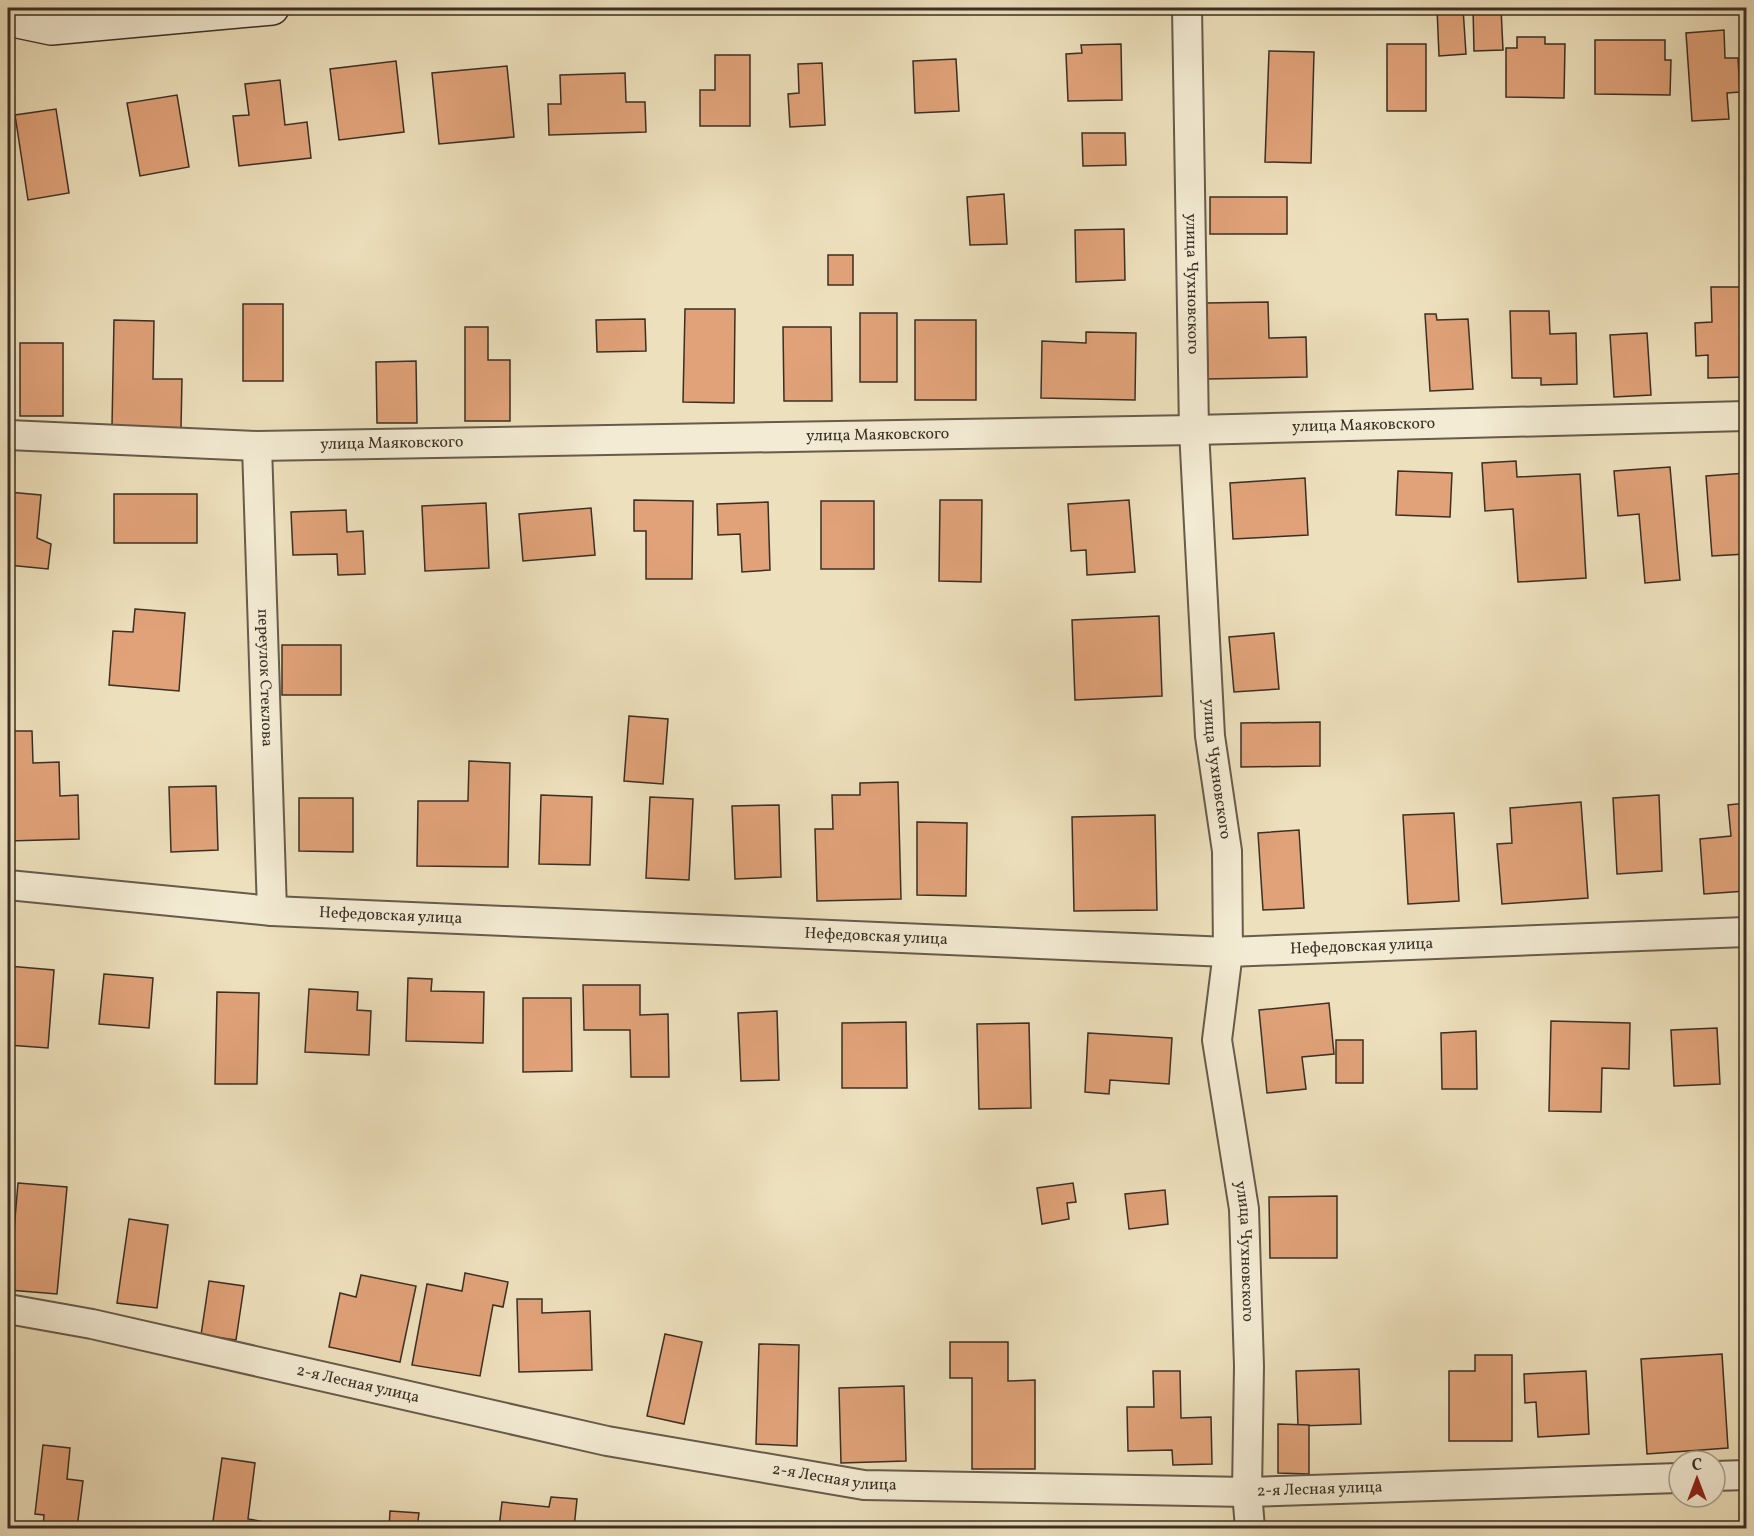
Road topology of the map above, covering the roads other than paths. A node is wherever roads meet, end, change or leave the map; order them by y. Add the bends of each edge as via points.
1 (272, 8) edge
2 (1187, 8) edge
3 (234, 9) edge
4 (8, 19) edge
5 (1746, 416) edge
6 (1194, 430) junction
7 (8, 435) edge
8 (257, 446) junction
9 (8, 885) edge
10 (272, 911) junction
11 (1746, 932) edge
12 (1228, 952) junction
13 (8, 1309) edge
14 (1746, 1475) edge
15 (1727, 1476) edge
16 (1667, 1478) edge
17 (1247, 1492) junction
18 (1250, 1528) edge

1 - 3 main road
2 - 6 street, улица Чухновского
3 - 4 main road via 51,28
5 - 6 street, улица Маяковского
6 - 8 street, улица Маяковского
6 - 12 street, улица Чухновского via 1210,736 1227,851
7 - 8 street, улица Маяковского
8 - 10 street, переулок Стеклова
9 - 10 street, Нефедовская улица
10 - 12 street, Нефедовская улица
11 - 12 street, Нефедовская улица
12 - 17 street, улица Чухновского via 1217,1040 1244,1209 1249,1366
13 - 17 street, 2-я Лесная улица via 104,1327 607,1441 864,1485
14 - 15 street
16 - 17 street, 2-я Лесная улица
17 - 18 street, улица Чухновского

